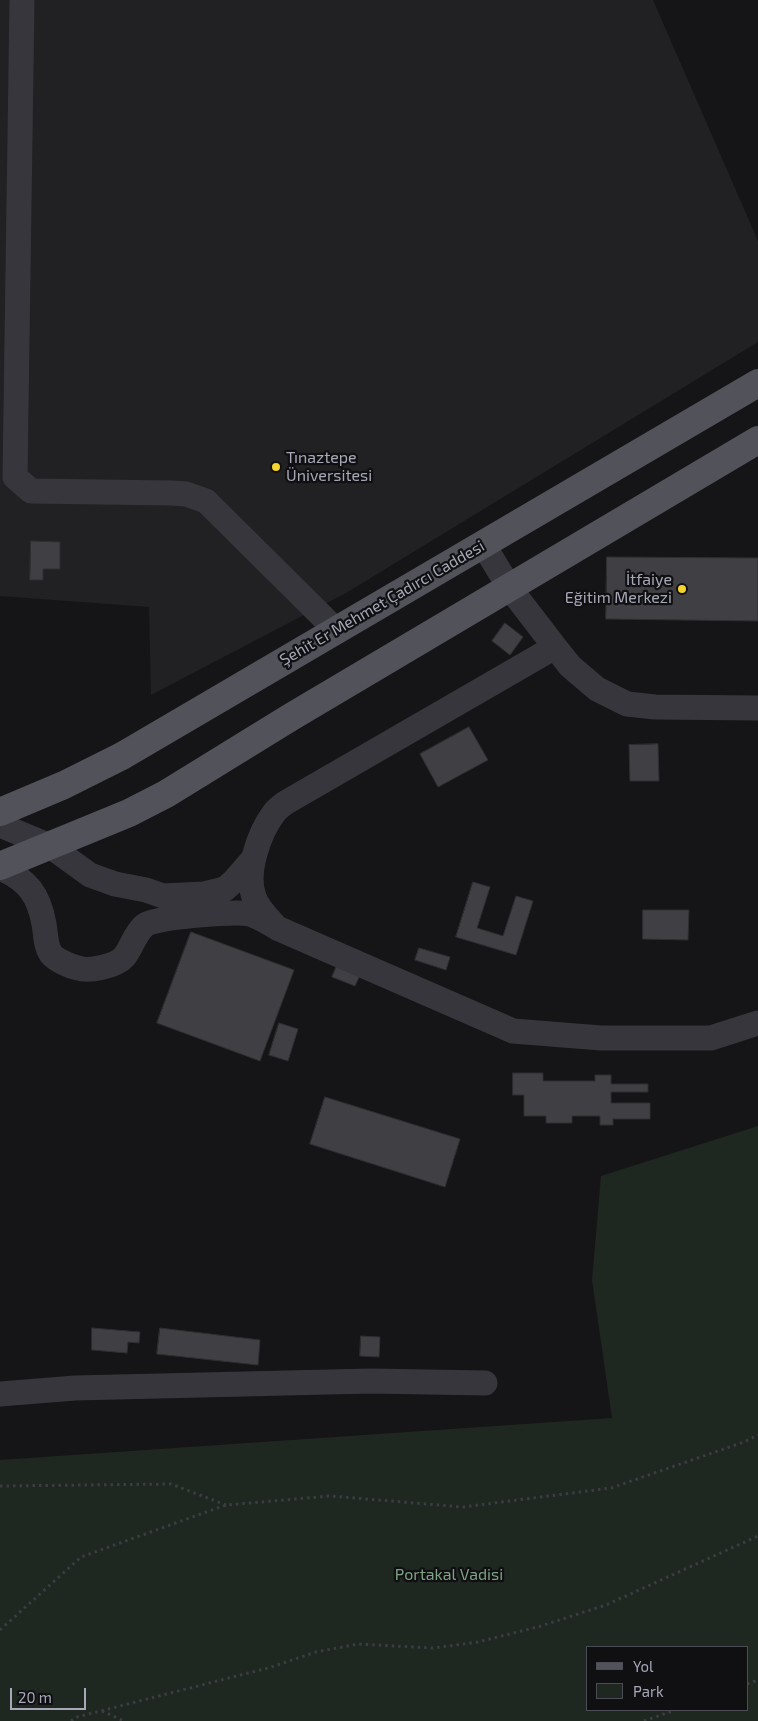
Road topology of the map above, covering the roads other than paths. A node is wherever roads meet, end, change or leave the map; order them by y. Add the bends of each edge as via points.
1 (22, 0) edge
2 (758, 383) edge
3 (758, 440) edge
4 (482, 544) junction
5 (509, 587) junction
6 (336, 630) junction
7 (555, 647) junction
8 (758, 708) edge
9 (0, 812) edge
10 (0, 826) edge
11 (50, 846) junction
12 (254, 858) junction
13 (0, 867) edge
14 (115, 884) junction
15 (277, 928) junction
16 (135, 936) junction
17 (758, 1023) edge
18 (485, 1383) dead end
19 (0, 1394) edge

1 - 6 lane via 14,477 31,491 186,494 206,501
2 - 4 main road, Şehit Er Mehmet Çadırcı Caddesi
3 - 5 main road
4 - 5 lane
4 - 6 main road, Şehit Er Mehmet Çadırcı Caddesi
5 - 7 lane
5 - 11 main road via 166,794
6 - 9 main road, Şehit Er Mehmet Çadırcı Caddesi via 122,756
7 - 8 lane via 570,666 597,690 627,704
7 - 12 lane via 285,803 274,812 263,831
10 - 11 lane
11 - 13 main road
11 - 14 lane via 90,875
12 - 14 lane via 225,889 204,894 163,896
12 - 15 lane via 253,895 257,905
13 - 16 lane via 26,882 36,897 45,940 51,954 63,962 79,969 110,965 124,957
14 - 16 lane via 132,900 137,919
15 - 16 lane via 250,914 238,914 169,918 146,924
15 - 17 lane via 513,1031 600,1038 711,1038
18 - 19 lane via 341,1382 75,1388

